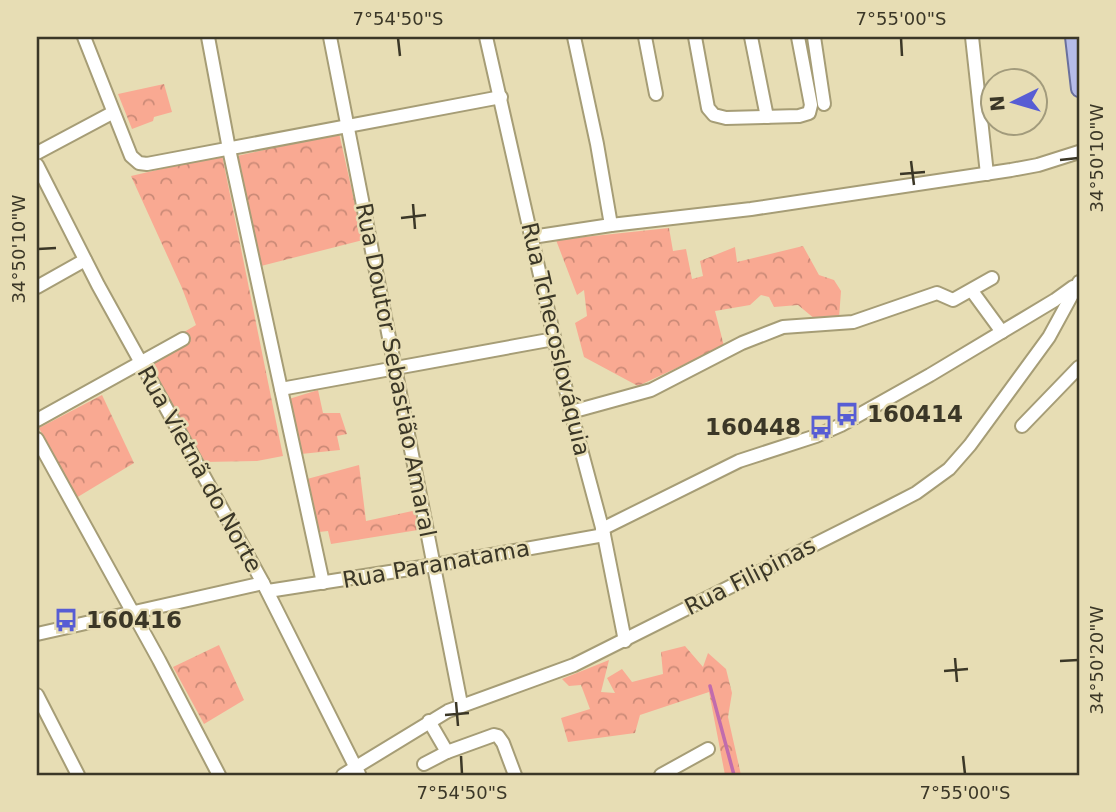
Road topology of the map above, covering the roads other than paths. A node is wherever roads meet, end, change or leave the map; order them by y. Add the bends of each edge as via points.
1 (84, 37) edge
2 (208, 37) edge
3 (330, 37) edge
4 (486, 37) edge
5 (574, 37) edge
6 (645, 37) edge
7 (695, 37) edge
8 (751, 37) edge
9 (798, 37) edge
10 (814, 37) edge
11 (972, 37) edge
12 (1073, 37) edge
13 (1079, 89) edge
14 (656, 94) dead end
15 (500, 97) junction
16 (824, 104) dead end
17 (112, 113) junction
18 (767, 117) junction
19 (346, 126) junction
20 (229, 149) junction
21 (1079, 152) edge
22 (37, 153) edge
23 (37, 165) edge
24 (987, 174) junction
25 (611, 225) junction
26 (532, 237) junction
27 (85, 260) junction
28 (992, 278) dead end
29 (1079, 282) edge
30 (37, 287) edge
31 (972, 291) junction
32 (1002, 332) junction
33 (183, 338) dead end
34 (554, 339) junction
35 (141, 362) junction
36 (1079, 367) edge
37 (396, 368) junction
38 (281, 389) junction
39 (571, 412) junction
40 (37, 421) edge
41 (1023, 426) dead end
42 (37, 439) edge
43 (603, 532) junction
44 (435, 565) junction
45 (323, 583) junction
46 (266, 587) junction
47 (132, 612) junction
48 (37, 634) edge
49 (625, 641) junction
50 (37, 695) edge
51 (461, 704) junction
52 (429, 721) junction
53 (708, 749) dead end
54 (447, 752) junction
55 (424, 764) dead end
56 (358, 772) edge
57 (78, 775) edge
58 (219, 775) edge
59 (343, 775) edge
60 (515, 775) edge
61 (661, 775) edge

1 - 17 street
2 - 20 street
3 - 19 street, Rua Doutor Sebastião Amaral
4 - 15 street, Rua Tchecoslováquia
5 - 25 street
6 - 14 street
7 - 18 street via 708,108 719,118
8 - 18 street
9 - 18 street via 811,110 806,115
10 - 16 street
11 - 24 street
12 - 13 main road
15 - 19 street
15 - 26 street, Rua Tchecoslováquia
17 - 20 street via 131,156 139,163
17 - 22 street
19 - 20 street
19 - 37 street, Rua Doutor Sebastião Amaral
20 - 38 street
21 - 24 street
23 - 27 street, Rua Vietnã do Norte
24 - 25 street
25 - 26 street
26 - 34 street, Rua Tchecoslováquia
27 - 30 street
27 - 35 street, Rua Vietnã do Norte
28 - 31 street
29 - 32 street, Rua Paranatama
29 - 49 street, Rua Filipinas via 1049,337 949,469 916,493
31 - 32 street
31 - 39 street via 953,300 937,293 853,322 783,327 742,342 651,390
32 - 43 street, Rua Paranatama via 841,425 739,461
33 - 35 street
34 - 37 street
34 - 39 street, Rua Tchecoslováquia
35 - 40 street
35 - 46 street, Rua Vietnã do Norte
36 - 41 street
37 - 38 street
37 - 44 street, Rua Doutor Sebastião Amaral
38 - 45 street
39 - 43 street, Rua Tchecoslováquia
42 - 47 street
43 - 44 street, Rua Paranatama
43 - 49 street, Rua Tchecoslováquia
44 - 45 street, Rua Paranatama
44 - 51 street, Rua Doutor Sebastião Amaral
45 - 46 street, Rua Paranatama
46 - 47 street, Rua Paranatama
46 - 56 street, Rua Vietnã do Norte
47 - 48 street, Rua Paranatama
47 - 58 street
49 - 51 street, Rua Filipinas via 574,665
50 - 57 street
51 - 52 street, Rua Filipinas
52 - 54 street
52 - 56 street, Rua Filipinas
53 - 61 street
54 - 55 street
54 - 60 street via 498,736
56 - 59 street, Rua Filipinas

